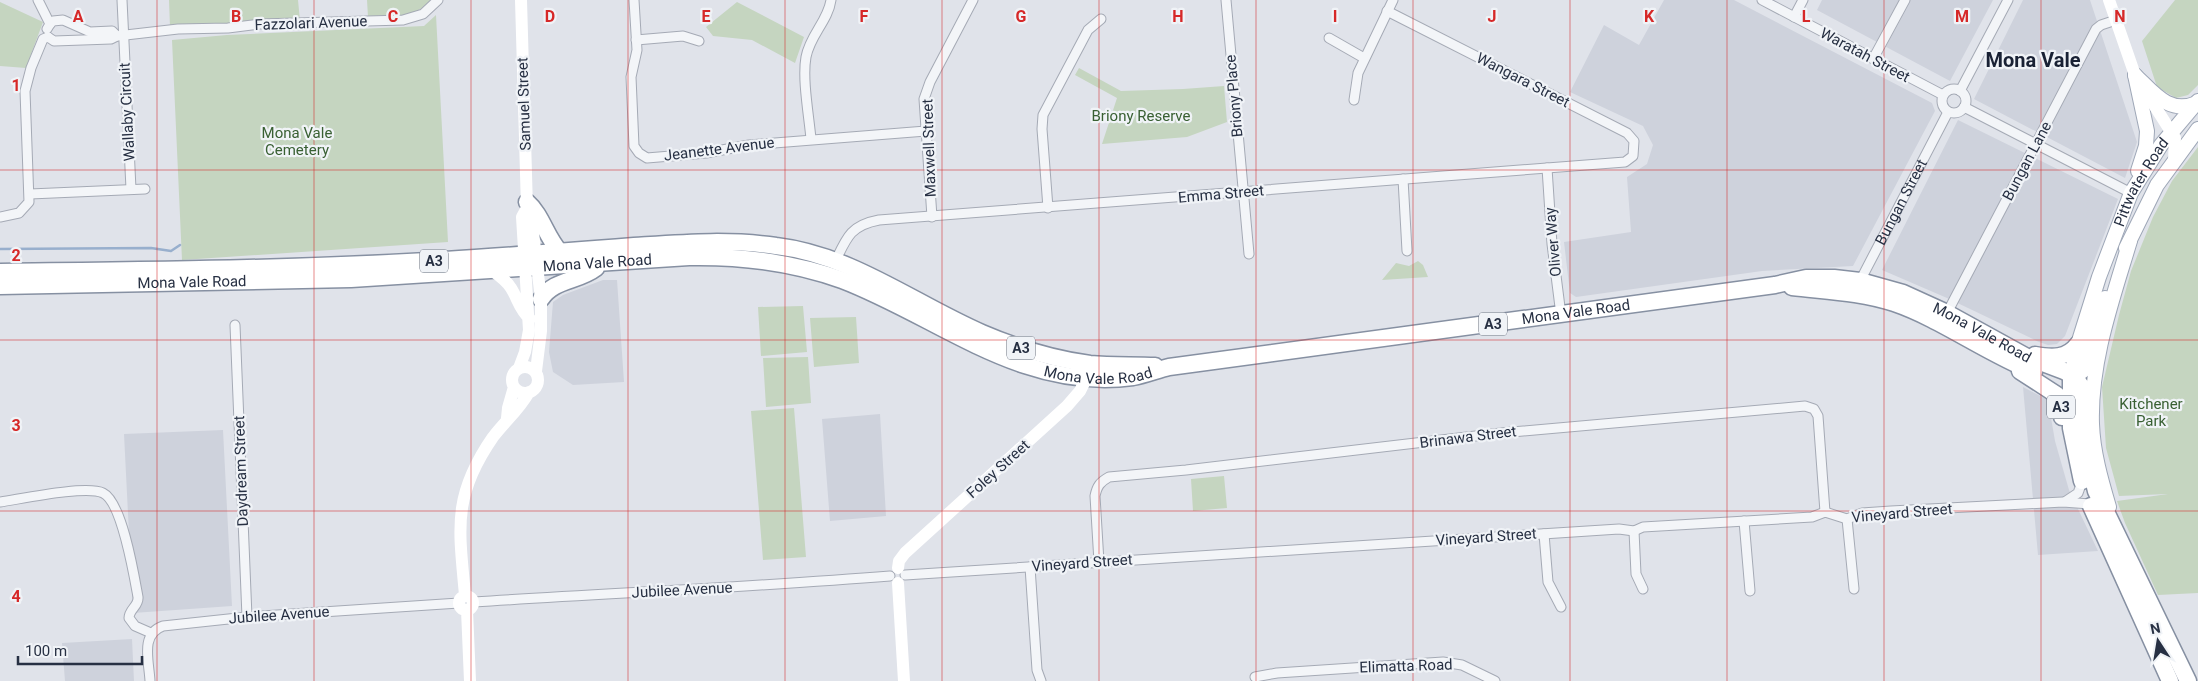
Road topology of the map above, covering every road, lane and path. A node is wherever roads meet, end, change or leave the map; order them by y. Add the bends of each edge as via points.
1 (38, 0) edge
2 (122, 0) edge
3 (438, 0) edge
4 (521, 0) edge
5 (634, 0) edge
6 (831, 0) edge
7 (973, 0) edge
8 (1226, 0) edge
9 (1393, 0) edge
10 (1762, 0) edge
11 (1803, 0) edge
12 (1905, 0) edge
13 (2008, 0) edge
14 (2109, 0) edge
15 (1387, 11) junction
16 (1794, 17) junction
17 (1101, 19) dead end
18 (2116, 20) junction
19 (50, 24) junction
20 (121, 36) junction
21 (48, 37) junction
22 (1329, 38) dead end
23 (636, 40) junction
24 (699, 41) dead end
25 (1364, 58) junction
26 (1873, 59) junction
27 (2135, 75) junction
28 (1960, 90) junction
29 (1943, 95) junction
30 (1354, 100) dead end
31 (2197, 102) edge
32 (1964, 107) junction
33 (1948, 112) junction
34 (2198, 129) edge
35 (926, 130) junction
36 (2171, 132) junction
37 (810, 139) junction
38 (2036, 145) junction
39 (2174, 160) junction
40 (1625, 162) joint
41 (1547, 168) junction
42 (1402, 180) junction
43 (131, 189) junction
44 (145, 189) dead end
45 (1242, 193) junction
46 (2131, 193) junction
47 (30, 194) junction
48 (527, 205) junction
49 (1048, 208) junction
50 (0, 217) edge
51 (932, 217) junction
52 (2130, 242) junction
53 (1407, 251) dead end
54 (560, 252) junction
55 (1248, 254) dead end
56 (836, 260) junction
57 (531, 261) junction
58 (776, 262) junction
59 (601, 264) junction
60 (493, 271) junction
61 (0, 272) edge
62 (853, 285) junction
63 (0, 286) edge
64 (1859, 287) junction
65 (542, 300) junction
66 (1947, 313) junction
67 (1562, 315) junction
68 (530, 319) junction
69 (235, 325) dead end
70 (2078, 344) junction
71 (2009, 355) junction
72 (519, 368) junction
73 (536, 371) junction
74 (1090, 371) junction
75 (2072, 377) junction
76 (514, 387) junction
77 (529, 392) junction
78 (507, 418) junction
79 (2082, 481) junction
80 (0, 502) edge
81 (2063, 502) junction
82 (2090, 504) junction
83 (1825, 512) junction
84 (1847, 518) junction
85 (1744, 520) junction
86 (1634, 530) junction
87 (1544, 534) junction
88 (2122, 542) junction
89 (1098, 562) junction
90 (1030, 566) junction
91 (898, 575) junction
92 (1643, 589) dead end
93 (1854, 589) dead end
94 (1750, 591) dead end
95 (466, 603) junction
96 (1561, 607) dead end
97 (247, 617) junction
98 (151, 632) junction
99 (1255, 677) dead end
100 (150, 681) edge
101 (470, 681) edge
102 (904, 681) edge
103 (1041, 681) edge
104 (1495, 681) edge
105 (2170, 681) edge
106 (2187, 681) edge

1 - 19 street
2 - 20 street, Wallaby Circuit
3 - 20 street, Fazzolari Avenue via 423,14 403,20 260,24
4 - 48 street, Samuel Street
5 - 23 street, Jeanette Avenue
6 - 37 street via 830,10 813,36 806,57
7 - 35 street, Maxwell Street via 930,82 924,99
8 - 45 street, Briony Place
9 - 15 street
10 - 16 street, Waratah Street
11 - 16 street
12 - 26 street
13 - 28 street
14 - 18 street, Pittwater Road
15 - 25 street
15 - 40 street, Wangara Street via 1628,133 1635,146 1633,156
16 - 26 street, Waratah Street
17 - 49 street via 1088,30 1043,115
18 - 27 street, Pittwater Road
18 - 38 street, Bungan Lane via 2096,29
19 - 20 street, Fazzolari Avenue via 63,20 90,32 112,31
19 - 21 street
20 - 21 street, Fazzolari Avenue via 54,41
20 - 43 street, Wallaby Circuit
21 - 47 street via 42,39 25,91
22 - 25 street
23 - 24 street via 683,36
23 - 37 street, Jeanette Avenue via 631,77 634,146 647,158
25 - 30 street
26 - 29 street, Waratah Street
27 - 31 main road via 2158,97 2173,106
27 - 36 street, Pittwater Road
27 - 46 main road via 2147,137
28 - 29 street via 1952,89
28 - 32 street via 1965,96
29 - 33 street via 1942,103
31 - 36 main road
32 - 33 street via 1959,112
32 - 38 street
33 - 64 street, Bungan Street
34 - 39 main road, Pittwater Road
35 - 37 street, Jeanette Avenue
35 - 51 street, Maxwell Street
36 - 39 street via 2176,143
36 - 46 main road, Pittwater Road
38 - 46 street
38 - 66 street, Bungan Lane
39 - 52 main road, Pittwater Road via 2157,185
40 - 41 street, Emma Street
41 - 42 street, Emma Street
41 - 67 street, Oliver Way via 1552,244
42 - 45 street, Emma Street
42 - 53 street
43 - 44 street
43 - 47 street
45 - 49 street, Emma Street
45 - 55 street, Briony Place
46 - 70 main road, Pittwater Road
47 - 50 street via 23,211
48 - 54 highway via 535,209
48 - 57 street, Samuel Street via 531,216
49 - 51 street, Emma Street
51 - 56 street, Emma Street via 864,223 848,236
52 - 75 main road, Pittwater Road via 2113,276 2084,370
52 - 88 main road, Pittwater Road via 2102,343 2093,395 2092,425 2108,504
54 - 56 highway, Mona Vale Road / A3 via 743,242 781,246
54 - 57 highway, Mona Vale Road / A3
56 - 58 highway via 826,264 795,260
56 - 62 highway via 837,267
56 - 74 highway, Mona Vale Road / A3 via 981,332
57 - 59 highway, Mona Vale Road / A3
57 - 60 highway, Mona Vale Road / A3
57 - 61 highway, Mona Vale Road / A3
57 - 65 street
57 - 68 street
58 - 59 highway, Mona Vale Road / A3 via 708,257
58 - 62 highway, Mona Vale Road / A3
59 - 65 highway via 592,271 555,285 546,291
60 - 63 highway, Mona Vale Road / A3 via 350,279
60 - 68 street via 511,288 521,311
62 - 74 highway, Mona Vale Road / A3 via 999,356 1035,369
64 - 66 highway, Mona Vale Road / A3 via 1903,293
64 - 67 highway, Mona Vale Road / A3 via 1775,284
64 - 71 highway, Mona Vale Road / A3
65 - 73 street
66 - 71 highway, Mona Vale Road / A3
67 - 74 highway, Mona Vale Road / A3 via 1169,367
68 - 72 street via 528,341
69 - 97 street, Daydream Street
70 - 71 highway via 2069,353 2056,357
70 - 75 main road, Pittwater Road
71 - 75 highway, Mona Vale Road / A3 via 2040,363
71 - 79 highway, A3 via 2059,398 2067,450
72 - 73 street via 528,366
72 - 76 street via 513,375
73 - 77 street via 538,384
74 - 91 street, Foley Street via 1080,391 1067,406 905,553 899,560
75 - 79 highway, Pittwater Road via 2071,428
75 - 88 highway, Pittwater Road via 2081,386 2084,439 2099,500
76 - 77 street via 521,392
76 - 78 street
77 - 78 street via 517,412
78 - 95 street via 474,468 464,494 460,534
79 - 81 street via 2075,496
79 - 82 highway, Pittwater Road
80 - 98 street via 81,490 107,495 120,521 138,597 129,618 135,626
81 - 82 street, Vineyard Street
81 - 84 street, Vineyard Street via 1862,513
82 - 105 highway, Pittwater Road
83 - 84 street, Vineyard Street
83 - 85 street, Vineyard Street via 1813,517
83 - 89 street, Brinawa Street via 1818,416 1814,408 1805,406 1501,433 1109,477 1096,488
84 - 93 street
85 - 86 street, Vineyard Street
85 - 94 street
86 - 87 street, Vineyard Street
86 - 92 street via 1636,574
87 - 89 street, Vineyard Street
87 - 96 street via 1548,582
88 - 106 highway, Pittwater Road
89 - 90 street, Vineyard Street
90 - 91 street, Vineyard Street
90 - 103 street via 1037,670
91 - 95 street, Jubilee Avenue
91 - 102 street
95 - 97 street, Jubilee Avenue
95 - 101 street
97 - 98 street, Jubilee Avenue via 165,625
98 - 100 street via 148,642
99 - 104 street, Elimatta Road via 1443,662 1462,665

